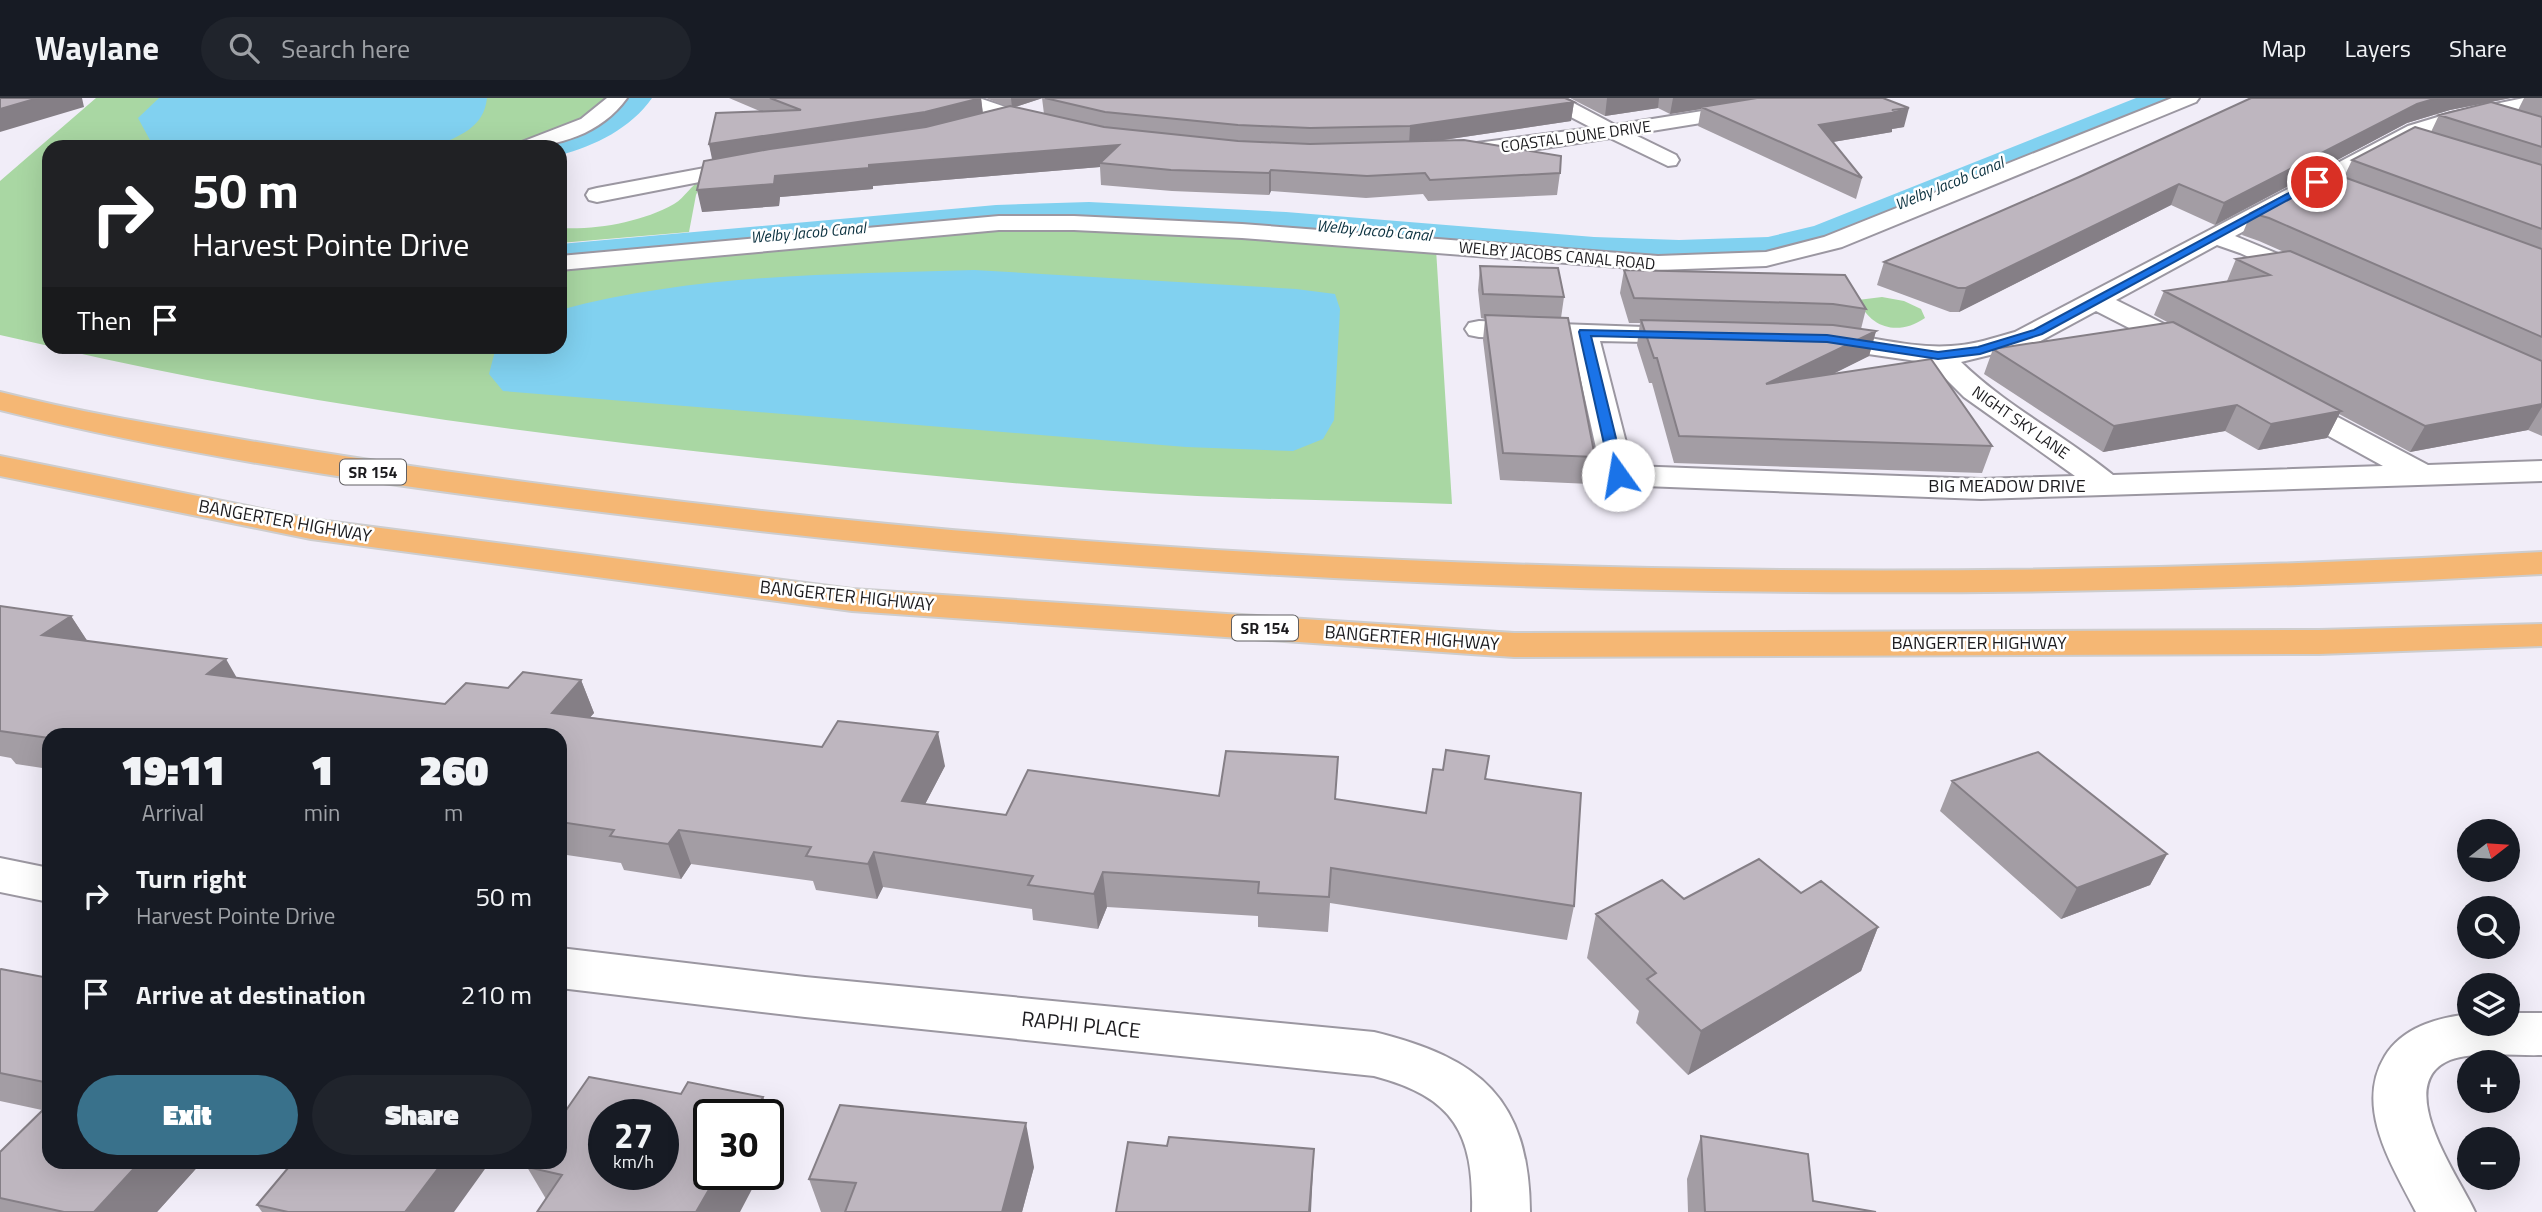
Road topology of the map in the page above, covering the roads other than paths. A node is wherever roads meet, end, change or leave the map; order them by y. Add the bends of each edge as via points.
1 (617, 98) edge
2 (961, 98) edge
3 (1549, 98) edge
4 (1819, 98) edge
5 (2189, 98) edge
6 (2542, 100) edge
7 (2444, 101) dead end
8 (1047, 106) edge
9 (2482, 113) junction
10 (1011, 117) junction
11 (2519, 125) edge
12 (982, 126) edge
13 (1068, 131) edge
14 (1614, 132) junction
15 (2402, 136) junction
16 (548, 140) edge
17 (2435, 145) edge
18 (1435, 153) edge
19 (1668, 160) dead end
20 (774, 161) edge
21 (2317, 182) junction
22 (2351, 193) edge
23 (597, 195) dead end
24 (2215, 237) junction
25 (567, 262) edge
26 (2338, 289) edge
27 (2095, 301) junction
28 (1479, 329) dead end
29 (1584, 332) junction
30 (1719, 336) edge
31 (1800, 338) edge
32 (1938, 355) junction
33 (2216, 362) edge
34 (2264, 389) edge
35 (0, 401) edge
36 (0, 466) edge
37 (2542, 471) edge
38 (2422, 475) junction
39 (2107, 486) junction
40 (2542, 563) edge
41 (2542, 635) edge
42 (0, 875) edge
43 (42, 884) edge
44 (567, 969) edge
45 (2542, 1034) edge
46 (1501, 1212) edge
47 (2446, 1212) edge

1 - 16 street via 607,111
2 - 10 street
3 - 14 street
4 - 14 street, COASTAL DUNE DRIVE
5 - 25 street, WELBY JACOBS CANAL ROAD via 1833,242 1766,259 1658,264 1242,231 1074,223 986,225
6 - 9 street
7 - 9 street
8 - 10 street
9 - 11 street
9 - 15 street
10 - 12 street
10 - 13 street
14 - 18 street, COASTAL DUNE DRIVE
14 - 19 street
15 - 17 street
15 - 21 street
20 - 23 street
21 - 22 street
21 - 24 street
24 - 26 street
24 - 27 street
27 - 32 street via 2025,338 1980,351
27 - 33 street
28 - 29 street
29 - 30 street
29 - 39 street, BIG MEADOW DRIVE via 1618,475 1981,489
31 - 32 street via 1855,341
32 - 39 street, NIGHT SKY LANE via 1974,391
34 - 38 street
35 - 40 highway, SR 154 via 399,477 763,523 1160,558 1573,576 1863,582 2384,573
36 - 41 highway, BANGERTER HIGHWAY / SR 154 via 311,529 852,600 1486,643 2319,642
37 - 38 street, BIG MEADOW DRIVE
38 - 39 street, BIG MEADOW DRIVE
42 - 43 street
44 - 46 street, RAPHI PLACE via 1408,1060 1449,1082 1467,1097 1487,1125 1500,1156
45 - 47 street via 2435,1043 2412,1057 2398,1079 2399,1108 2410,1141

